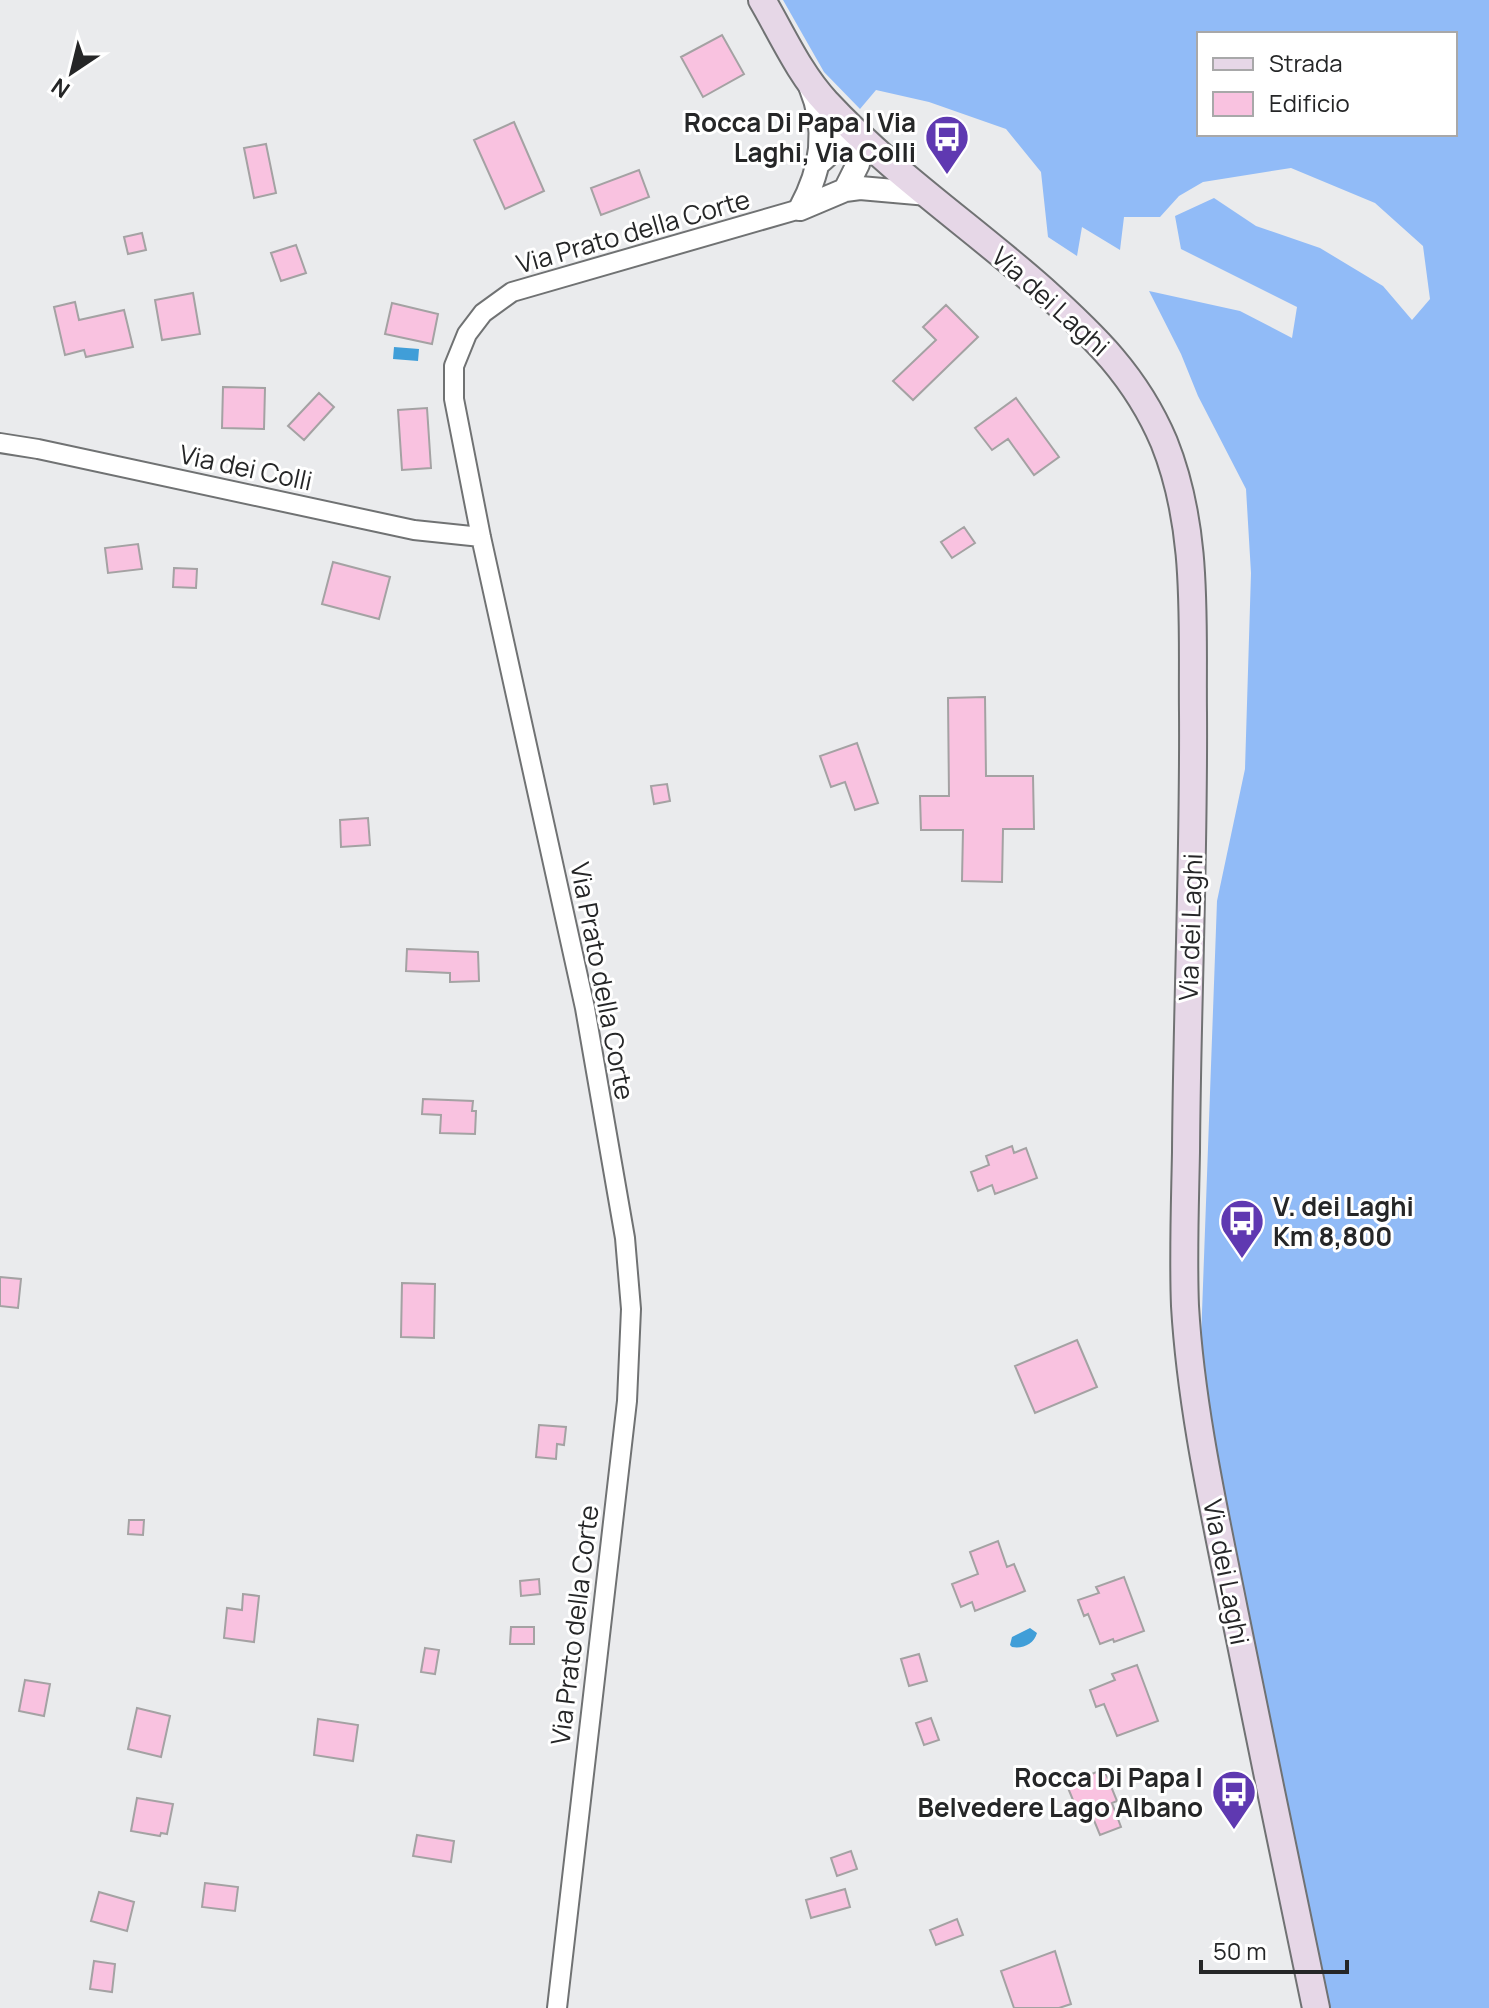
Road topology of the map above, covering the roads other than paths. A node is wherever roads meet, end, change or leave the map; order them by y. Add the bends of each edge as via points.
1 (762, 0) edge
2 (804, 74) junction
3 (863, 138) junction
4 (820, 162) junction
5 (845, 190) junction
6 (928, 194) junction
7 (800, 209) junction
8 (0, 443) edge
9 (481, 537) junction
10 (557, 2008) edge
11 (1316, 2008) edge

1 - 2 main road, Via dei Laghi
2 - 3 main road, Via dei Laghi
2 - 4 street via 821,120
3 - 4 street via 838,146
3 - 5 street
3 - 6 main road, Via dei Laghi
4 - 7 street
5 - 6 street
5 - 7 street
6 - 11 main road, Via dei Laghi via 1113,356 1154,422 1183,504 1192,567 1187,1326 1219,1536
7 - 9 street, Via Prato della Corte via 524,288 483,313 461,345 453,376
8 - 9 street, Via dei Colli via 414,530
9 - 10 street, Via Prato della Corte via 585,1008 630,1286 627,1401

